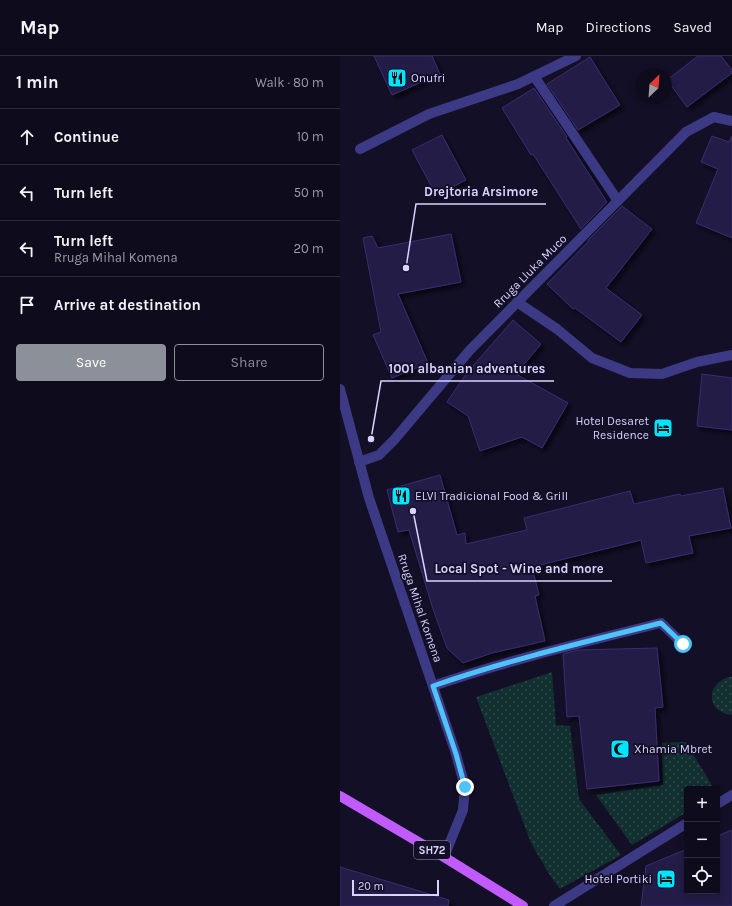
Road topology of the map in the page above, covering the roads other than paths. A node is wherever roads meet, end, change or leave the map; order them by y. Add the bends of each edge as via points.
1 (576, 56) edge
2 (534, 76) junction
3 (732, 121) edge
4 (360, 149) dead end
5 (618, 201) junction
6 (517, 302) junction
7 (732, 355) edge
8 (340, 389) edge
9 (360, 462) junction
10 (683, 644) dead end
11 (433, 686) junction
12 (732, 794) edge
13 (340, 796) edge
14 (720, 802) edge
15 (684, 825) edge
16 (444, 857) junction
17 (523, 906) edge
18 (554, 906) edge

1 - 2 street
2 - 4 street via 518,84 429,114
2 - 5 street
3 - 5 street, Rruga Lluka Muco via 714,117 686,132
5 - 6 street, Rruga Lluka Muco
6 - 7 street via 557,329 592,358 630,373 662,374 697,362
6 - 9 street, Rruga Lluka Muco via 470,350 394,440 379,455
8 - 9 street, Rruga Mihal Komena
9 - 11 street, Rruga Mihal Komena via 369,498
10 - 11 street via 661,623 562,647
11 - 16 street, Rruga Mihal Komena via 465,787 463,810
12 - 14 street
13 - 16 main road, SH72
15 - 18 street
16 - 17 main road, SH72

